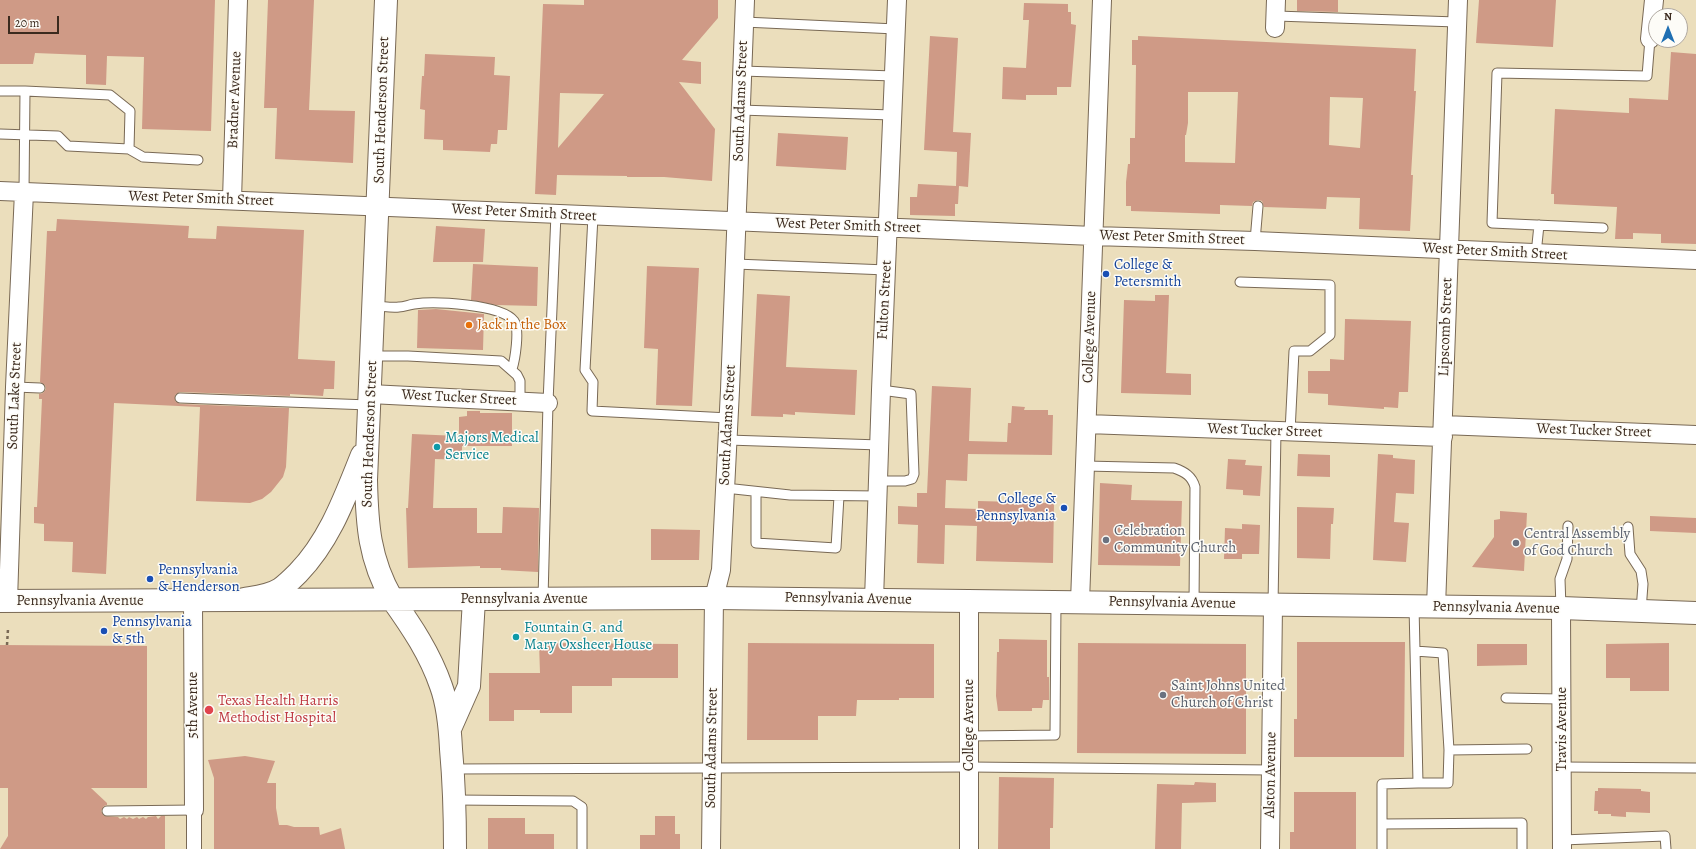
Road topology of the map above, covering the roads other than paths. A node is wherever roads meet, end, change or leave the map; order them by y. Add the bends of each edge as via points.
1 (238, 0) edge
2 (386, 0) edge
3 (745, 0) edge
4 (897, 0) edge
5 (1102, 0) edge
6 (1458, 0) edge
7 (1276, 15) edge
8 (744, 22) junction
9 (1457, 22) junction
10 (896, 29) junction
11 (1650, 48) edge
12 (742, 71) junction
13 (894, 76) junction
14 (0, 91) edge
15 (25, 91) junction
16 (740, 110) junction
17 (892, 115) junction
18 (0, 134) edge
19 (24, 135) junction
20 (129, 148) junction
21 (198, 160) dead end
22 (0, 191) edge
23 (24, 192) junction
24 (232, 200) junction
25 (378, 206) junction
26 (1258, 206) dead end
27 (556, 214) junction
28 (593, 216) junction
29 (736, 221) junction
30 (1539, 225) junction
31 (888, 227) junction
32 (1603, 228) dead end
33 (1094, 236) junction
34 (1256, 241) junction
35 (1448, 250) junction
36 (1536, 254) junction
37 (1696, 260) edge
38 (735, 264) junction
39 (887, 270) junction
40 (1240, 282) dead end
41 (374, 306) junction
42 (372, 356) junction
43 (512, 369) junction
44 (7, 386) edge
45 (40, 388) dead end
46 (881, 390) junction
47 (180, 398) dead end
48 (369, 400) junction
49 (520, 402) junction
50 (548, 403) junction
51 (729, 418) junction
52 (1087, 424) junction
53 (1283, 431) junction
54 (1443, 431) junction
55 (1696, 435) edge
56 (728, 440) junction
57 (367, 443) junction
58 (880, 445) junction
59 (1085, 466) junction
60 (725, 488) junction
61 (879, 489) junction
62 (756, 492) junction
63 (839, 496) junction
64 (1568, 526) dead end
65 (1628, 527) dead end
66 (542, 598) junction
67 (714, 598) junction
68 (244, 599) junction
69 (392, 599) junction
70 (474, 599) junction
71 (4, 600) edge
72 (193, 600) junction
73 (874, 600) junction
74 (969, 601) junction
75 (1056, 602) junction
76 (1080, 602) junction
77 (1194, 604) junction
78 (1273, 605) junction
79 (1414, 606) junction
80 (1436, 607) junction
81 (1561, 608) junction
82 (1641, 611) junction
83 (1696, 613) edge
84 (1415, 651) junction
85 (1506, 698) dead end
86 (1561, 699) junction
87 (450, 729) junction
88 (969, 736) junction
89 (1527, 749) dead end
90 (1449, 750) junction
91 (712, 767) junction
92 (969, 767) junction
93 (1562, 767) junction
94 (1696, 768) edge
95 (453, 769) junction
96 (1271, 770) junction
97 (1418, 783) junction
98 (454, 800) junction
99 (194, 810) junction
100 (107, 811) dead end
101 (1382, 824) junction
102 (1562, 844) edge
103 (194, 849) edge
104 (455, 849) edge
105 (582, 849) edge
106 (711, 849) edge
107 (969, 849) edge
108 (1270, 849) edge
109 (1382, 849) edge
110 (1522, 849) edge
111 (1666, 849) edge

1 - 24 street, Bradner Avenue
2 - 25 street, South Henderson Street
3 - 8 street, South Adams Street
4 - 10 street, Fulton Street
5 - 33 street, College Avenue
6 - 9 street, Lipscomb Street
7 - 9 lane
8 - 10 lane
8 - 12 street, South Adams Street
9 - 35 street, Lipscomb Street
10 - 13 street, Fulton Street
11 - 30 lane via 1648,76 1497,73 1492,223
12 - 13 lane
12 - 16 street, South Adams Street
13 - 17 street, Fulton Street
14 - 15 lane
15 - 19 lane
15 - 20 lane via 110,95 130,111
16 - 17 lane
16 - 29 street, South Adams Street
17 - 31 street, Fulton Street
18 - 19 lane
19 - 20 lane via 58,136 68,146
19 - 23 lane
20 - 21 lane via 143,157
22 - 23 street, West Peter Smith Street
23 - 24 street, West Peter Smith Street
23 - 44 street, South Lake Street
24 - 25 street, West Peter Smith Street
25 - 27 street, West Peter Smith Street
25 - 41 street, South Henderson Street
26 - 34 lane
27 - 28 street, West Peter Smith Street
27 - 50 lane
28 - 29 street, West Peter Smith Street
28 - 51 lane via 584,370 593,382 592,411
29 - 31 street, West Peter Smith Street
29 - 38 street, South Adams Street
30 - 32 lane
30 - 36 lane
31 - 33 street, West Peter Smith Street
31 - 39 street, Fulton Street
33 - 34 street, West Peter Smith Street
33 - 52 street, College Avenue
34 - 35 street, West Peter Smith Street
35 - 36 street, West Peter Smith Street
35 - 54 street, Lipscomb Street
36 - 37 street, West Peter Smith Street
38 - 39 lane
38 - 51 street, South Adams Street
39 - 46 street, Fulton Street
40 - 53 lane via 1330,285 1330,335 1310,351 1294,351
41 - 42 street, South Henderson Street
41 - 43 lane via 478,306 504,314 514,322 516,328 516,355
42 - 43 lane via 495,360
42 - 48 street, South Henderson Street
43 - 49 lane via 520,381
44 - 45 lane
44 - 71 street, South Lake Street
46 - 58 street, Fulton Street
46 - 61 lane via 911,394 914,474 912,479
47 - 48 lane
48 - 49 street, West Tucker Street
48 - 57 street, South Henderson Street
49 - 50 street, West Tucker Street
50 - 66 lane
51 - 56 street, South Adams Street
52 - 53 street, West Tucker Street
52 - 59 street, College Avenue
53 - 54 street, West Tucker Street
53 - 78 lane
54 - 55 street, West Tucker Street
54 - 80 street, Lipscomb Street
56 - 58 lane
56 - 60 street, South Adams Street
57 - 68 street via 337,516 319,548 280,589 266,595
57 - 69 street, South Henderson Street via 366,499 371,546 382,581
58 - 61 street, Fulton Street
59 - 76 street, College Avenue
59 - 77 lane via 1174,468 1193,479
60 - 62 lane
60 - 67 street, South Adams Street via 721,570
61 - 63 lane
61 - 73 street, Fulton Street
62 - 63 lane
62 - 63 lane via 756,543 836,548
64 - 81 lane via 1566,559 1560,580
65 - 82 lane via 1630,554 1641,571
66 - 67 street, Pennsylvania Avenue
66 - 70 street, Pennsylvania Avenue
67 - 73 street, Pennsylvania Avenue
67 - 91 street, South Adams Street
68 - 69 street, Pennsylvania Avenue
68 - 72 street, Pennsylvania Avenue
69 - 70 street, Pennsylvania Avenue
69 - 87 street, South Henderson Street via 422,642 433,664 442,688
70 - 87 street via 469,686
71 - 72 street, Pennsylvania Avenue
72 - 99 street, 5th Avenue
73 - 74 street, Pennsylvania Avenue
74 - 75 street, Pennsylvania Avenue
74 - 88 street, College Avenue
75 - 76 street, Pennsylvania Avenue
75 - 88 lane via 1055,735
76 - 77 street, Pennsylvania Avenue
77 - 78 street, Pennsylvania Avenue
78 - 79 street, Pennsylvania Avenue
78 - 96 street, Alston Avenue
79 - 80 street, Pennsylvania Avenue
79 - 84 lane
80 - 81 street, Pennsylvania Avenue
81 - 82 street, Pennsylvania Avenue
81 - 86 street, Travis Avenue
82 - 83 street, Pennsylvania Avenue
84 - 90 lane via 1443,653
84 - 97 lane
85 - 86 lane
86 - 93 street, Travis Avenue
87 - 95 street, South Henderson Street
88 - 92 street, College Avenue
89 - 90 lane
90 - 97 lane via 1448,783
91 - 92 lane
91 - 95 lane
91 - 106 street, South Adams Street
92 - 96 lane
92 - 107 street, College Avenue
93 - 94 lane
93 - 102 street, Travis Avenue
95 - 98 street, South Henderson Street
96 - 108 street, Alston Avenue
97 - 101 lane via 1382,784
98 - 104 street, South Henderson Street
98 - 105 lane via 573,801 582,807
99 - 100 lane
99 - 103 street
101 - 109 lane
101 - 110 lane via 1522,823
102 - 111 lane via 1666,836

